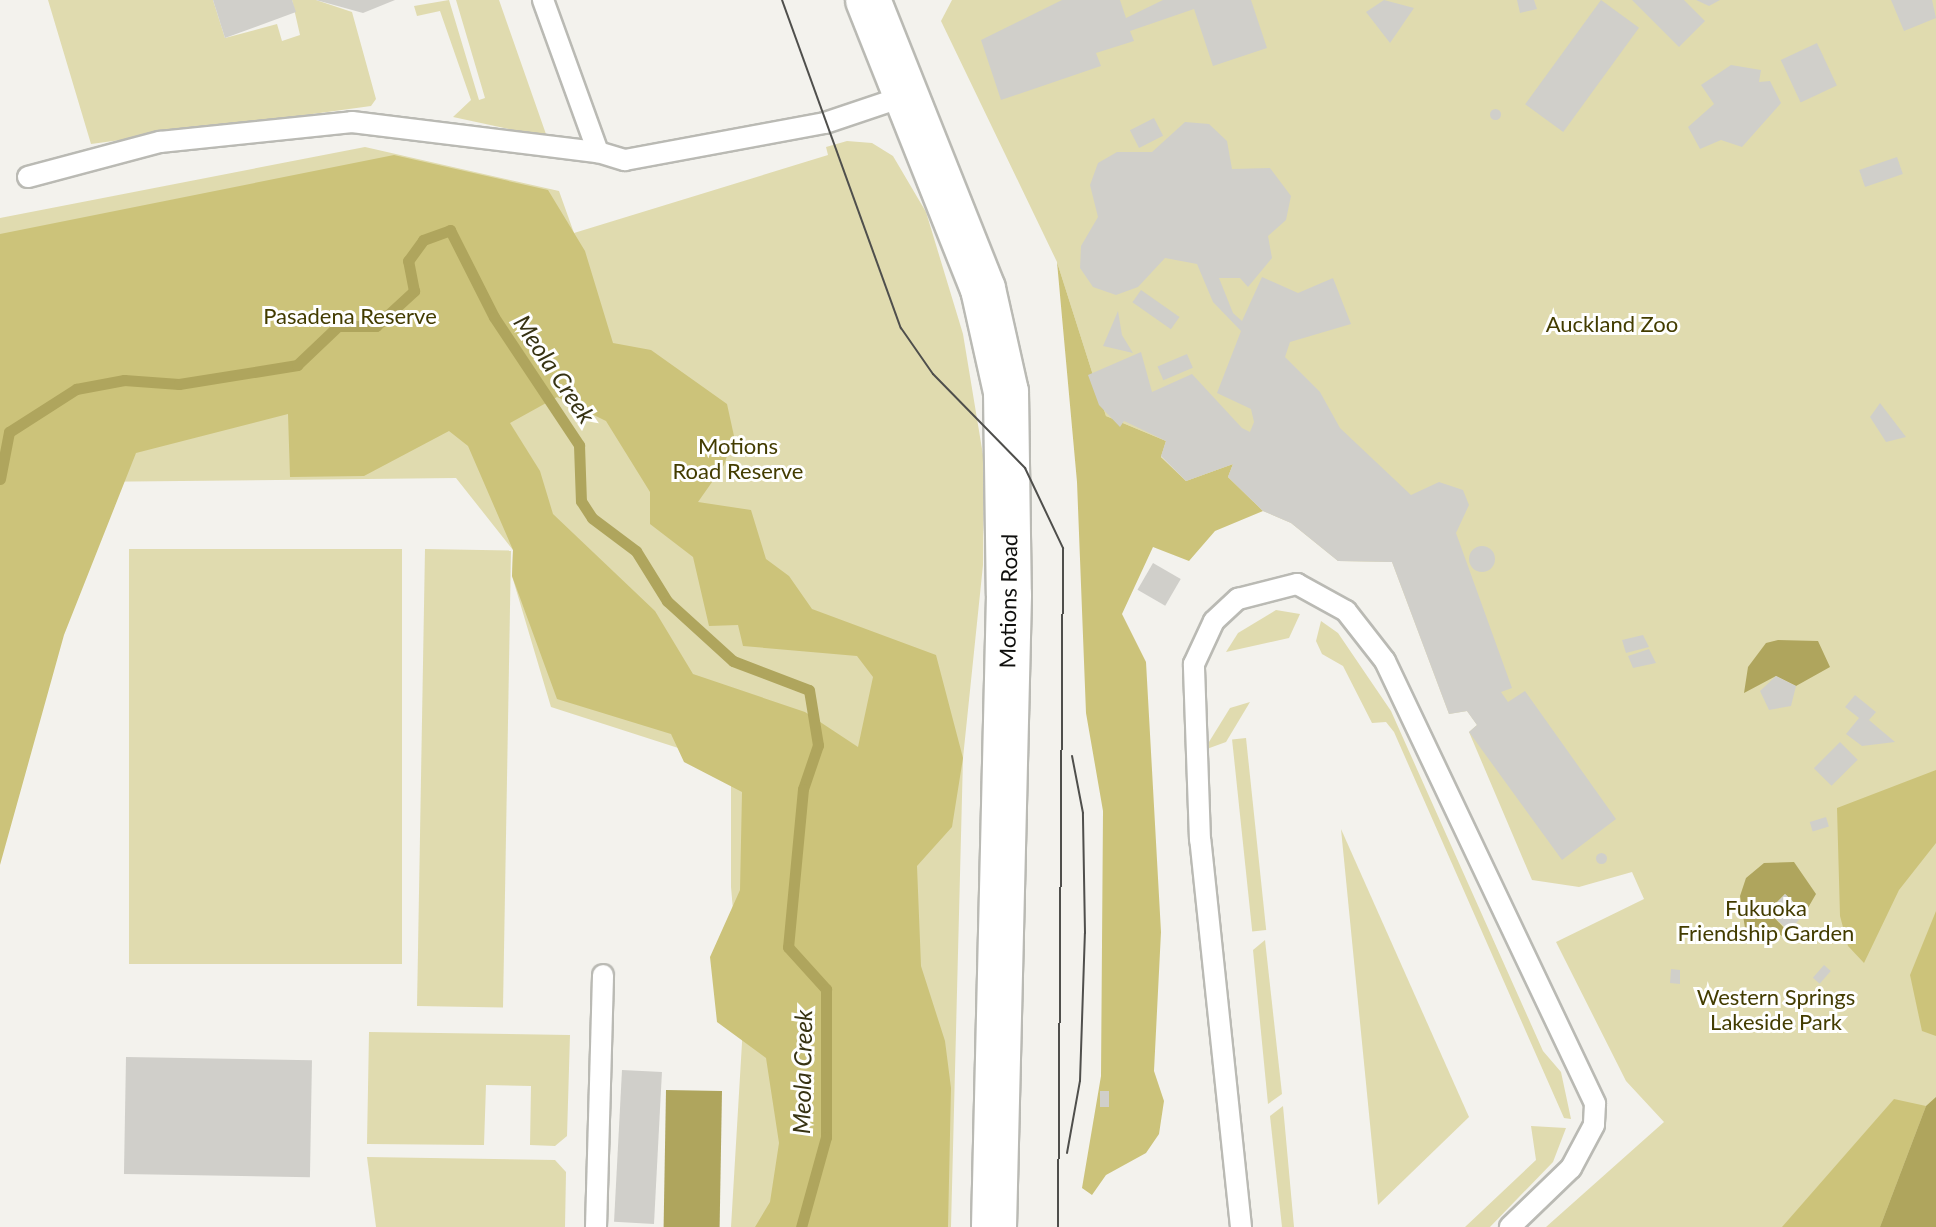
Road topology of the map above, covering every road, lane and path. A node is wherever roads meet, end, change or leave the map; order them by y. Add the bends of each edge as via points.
1 (543, 0) edge
2 (868, 0) edge
3 (905, 96) junction
4 (598, 152) junction
5 (28, 177) dead end
6 (603, 975) dead end
7 (596, 1227) edge
8 (994, 1227) edge
9 (1241, 1227) edge
10 (1510, 1227) edge

1 - 4 lane
2 - 3 main road, Motions Road
3 - 4 lane via 825,123 640,159
3 - 8 main road, Motions Road via 983,289 1008,417
4 - 5 lane via 336,122 160,142
6 - 7 lane
9 - 10 lane via 1200,840 1194,664 1214,621 1238,599 1297,584 1346,611 1385,661 1595,1104 1594,1125 1571,1168

